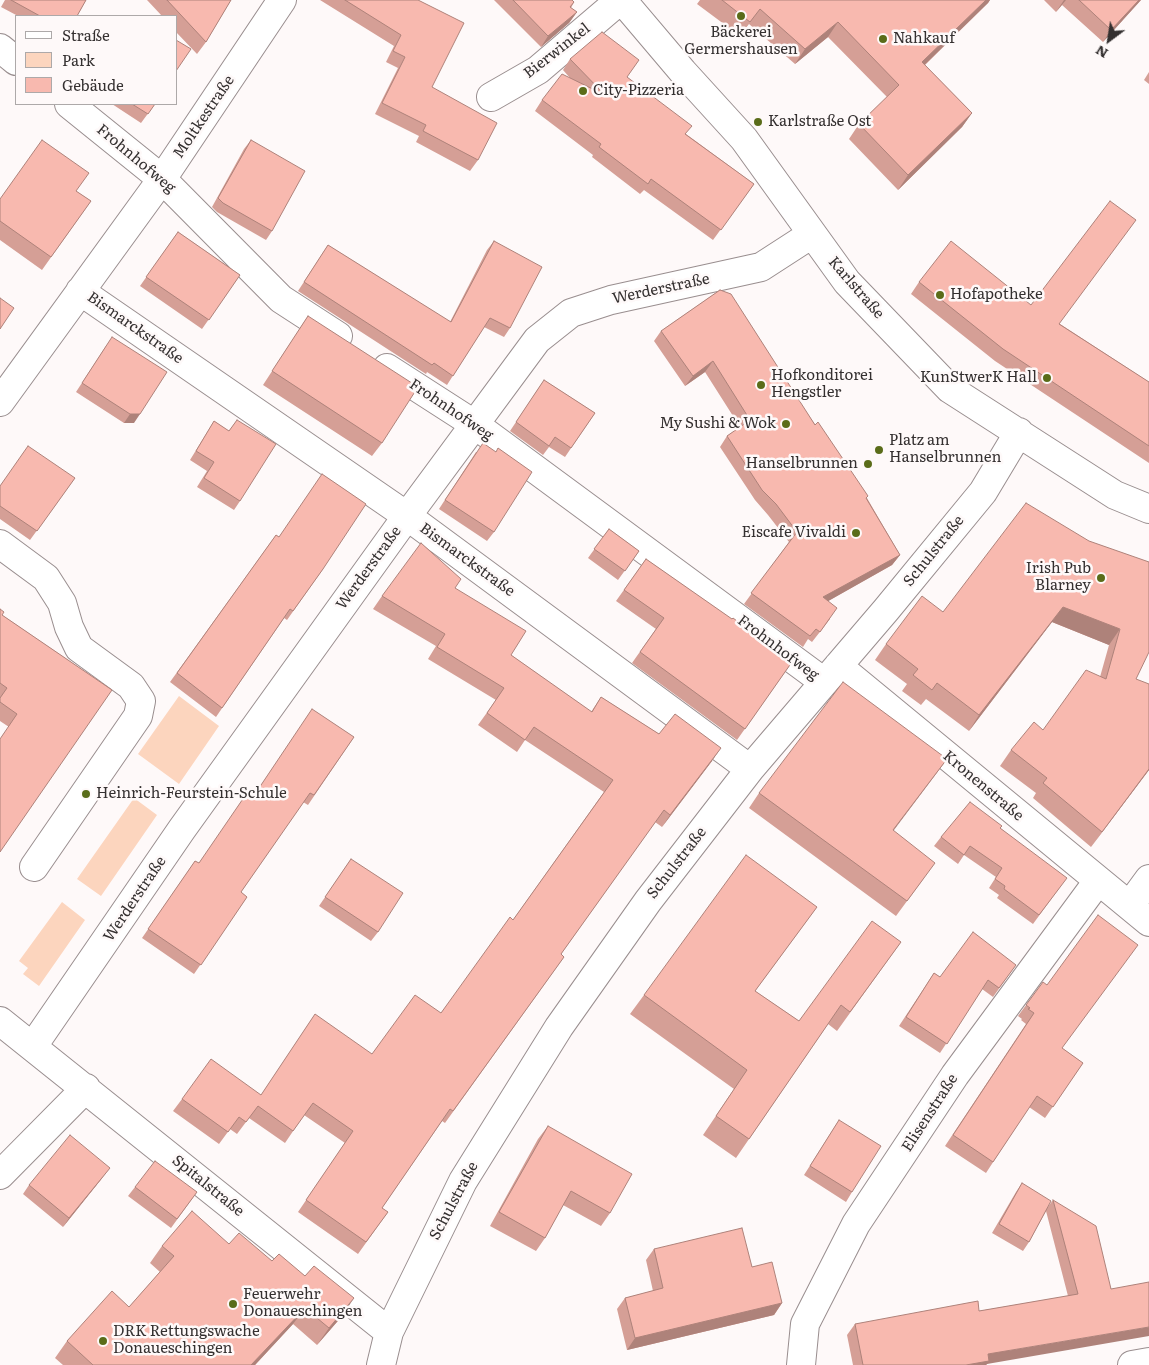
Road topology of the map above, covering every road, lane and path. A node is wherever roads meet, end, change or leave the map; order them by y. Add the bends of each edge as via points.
1 (282, 0) edge
2 (621, 0) edge
3 (0, 48) edge
4 (15, 60) edge
5 (491, 97) dead end
6 (70, 105) edge
7 (162, 179) junction
8 (812, 234) junction
9 (80, 291) junction
10 (0, 402) edge
11 (474, 424) junction
12 (1019, 432) junction
13 (1149, 510) edge
14 (407, 516) junction
15 (0, 544) edge
16 (831, 674) junction
17 (750, 769) junction
18 (34, 867) dead end
19 (1149, 879) edge
20 (1098, 881) junction
21 (1139, 914) edge
22 (0, 1021) edge
23 (33, 1046) junction
24 (86, 1088) junction
25 (0, 1175) edge
26 (389, 1332) junction
27 (1149, 1362) edge
28 (381, 1365) edge
29 (802, 1365) edge
30 (1132, 1365) edge

1 - 7 street, Moltkestraße
2 - 5 street, Bierwinkel via 538,70
2 - 8 street, Karlstraße via 744,139
3 - 4 street
6 - 7 street, Frohnhofweg
7 - 9 street, Moltkestraße
7 - 11 street, Frohnhofweg via 281,299
8 - 11 street, Werderstraße via 761,268 610,300 571,313 536,340
8 - 12 street, Karlstraße via 847,282 950,389
9 - 10 street, Moltkestraße
9 - 14 street, Bismarckstraße
11 - 14 street, Werderstraße
11 - 16 street, Frohnhofweg
12 - 13 street, Karlstraße via 1115,495
12 - 16 street, Schulstraße via 983,492
14 - 17 street, Bismarckstraße
14 - 23 street, Werderstraße via 182,830
15 - 18 street via 46,578 62,603 79,648 131,686 141,700 138,716
16 - 17 street, Schulstraße
16 - 20 street, Kronenstraße
17 - 26 street, Schulstraße via 648,901 559,1027 463,1181
19 - 21 street, Kronenstraße
20 - 21 street, Kronenstraße
20 - 29 street, Elisenstraße via 954,1075 856,1224 806,1324
22 - 23 street, Spitalstraße
23 - 24 street, Spitalstraße
24 - 25 street
24 - 26 street, Spitalstraße
26 - 28 street
27 - 30 street

